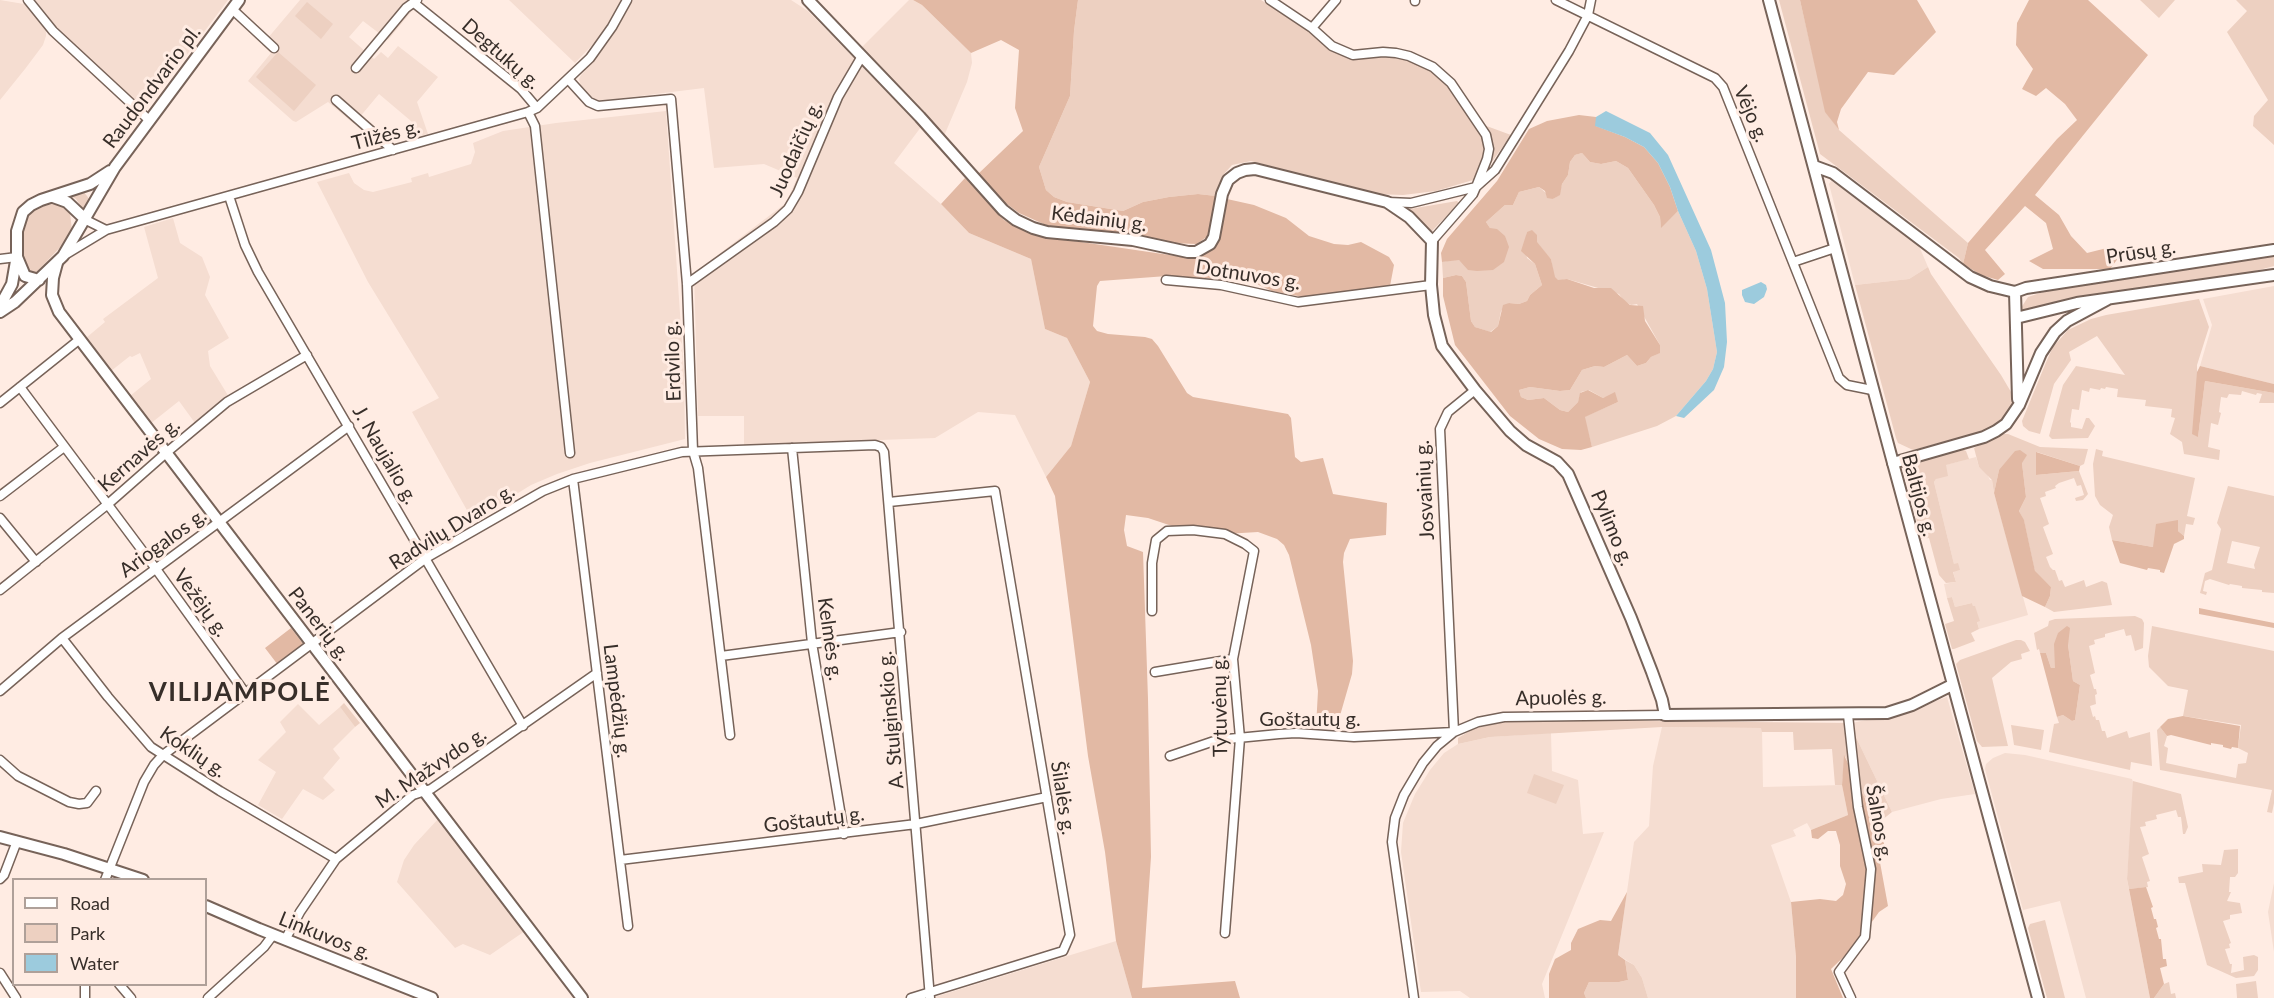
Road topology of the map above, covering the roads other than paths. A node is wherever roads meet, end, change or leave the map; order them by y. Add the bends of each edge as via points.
1 (28, 0) edge
2 (627, 0) edge
3 (808, 0) edge
4 (1270, 0) edge
5 (1336, 0) edge
6 (1556, 0) edge
7 (1591, 0) edge
8 (1769, 0) edge
9 (416, 1) edge
10 (235, 5) edge
11 (1588, 15) junction
12 (1312, 28) junction
13 (274, 48) dead end
14 (862, 56) junction
15 (356, 68) dead end
16 (568, 79) junction
17 (336, 100) dead end
18 (537, 108) junction
19 (528, 112) junction
20 (149, 120) junction
21 (393, 150) junction
22 (1814, 166) junction
23 (115, 167) junction
24 (1476, 187) junction
25 (229, 196) junction
26 (53, 197) junction
27 (1387, 202) junction
28 (86, 220) junction
29 (106, 231) junction
30 (1432, 241) junction
31 (1835, 248) junction
32 (2274, 250) edge
33 (17, 257) junction
34 (0, 259) edge
35 (60, 260) junction
36 (1793, 262) junction
37 (2274, 275) edge
38 (39, 280) junction
39 (1166, 280) dead end
40 (687, 284) junction
41 (1431, 285) junction
42 (2015, 292) junction
43 (2108, 299) junction
44 (0, 306) edge
45 (0, 312) edge
46 (2016, 318) junction
47 (80, 339) junction
48 (307, 355) junction
49 (20, 387) junction
50 (1475, 390) junction
51 (1872, 390) junction
52 (0, 403) edge
53 (2019, 405) junction
54 (349, 426) junction
55 (875, 445) joint
56 (64, 447) junction
57 (792, 448) junction
58 (693, 451) junction
59 (166, 453) junction
60 (570, 453) dead end
61 (1893, 463) junction
62 (573, 478) junction
63 (0, 496) edge
64 (889, 502) junction
65 (108, 504) junction
66 (0, 518) edge
67 (219, 523) junction
68 (426, 558) junction
69 (36, 562) junction
70 (156, 569) junction
71 (0, 590) edge
72 (1152, 611) dead end
73 (901, 632) junction
74 (62, 638) junction
75 (812, 643) junction
76 (313, 644) junction
77 (721, 656) junction
78 (1233, 659) junction
79 (1155, 672) dead end
80 (597, 673) junction
81 (1952, 685) junction
82 (0, 691) edge
83 (246, 694) junction
84 (1665, 715) junction
85 (1848, 715) junction
86 (523, 726) junction
87 (1454, 732) junction
88 (730, 735) dead end
89 (1240, 738) junction
90 (163, 755) junction
91 (1170, 756) dead end
92 (0, 760) edge
93 (96, 791) dead end
94 (425, 791) junction
95 (1047, 796) junction
96 (916, 824) junction
97 (844, 834) junction
98 (0, 837) edge
99 (17, 841) junction
100 (336, 859) junction
101 (620, 860) junction
102 (110, 867) junction
103 (105, 878) edge
104 (140, 878) edge
105 (0, 879) edge
106 (207, 906) edge
107 (628, 926) dead end
108 (1225, 933) dead end
109 (273, 935) junction
110 (285, 940) junction
111 (0, 973) edge
112 (120, 986) edge
113 (929, 995) edge
114 (16, 998) edge
115 (131, 998) edge
116 (208, 998) edge
117 (432, 998) edge
118 (582, 998) edge
119 (911, 998) edge
120 (1414, 998) edge
121 (1851, 998) edge
122 (2038, 998) edge

1 - 20 street via 52,31
2 - 16 street, Tilžės g. via 590,58
3 - 14 main road, Kėdainių g.
4 - 12 street
5 - 12 street
6 - 11 street, Vėjo g.
7 - 11 street
8 - 22 main road, Baltijos g.
9 - 15 street
9 - 18 street, Degtukų g. via 521,89
10 - 13 street
10 - 20 main road, Raudondvario pl.
11 - 24 street via 1495,170
11 - 36 street, Vėjo g. via 1715,78 1723,87
12 - 24 street via 1332,46 1353,55 1396,53 1424,62 1442,74 1486,135 1489,149
14 - 27 main road, Kėdainių g. via 1003,210 1016,220 1047,232 1133,240 1196,252 1214,237 1228,180 1245,170 1264,170
14 - 40 street, Juodaičių g. via 838,97 788,209
16 - 18 street, Tilžės g.
16 - 40 street, Erdvilo g. via 589,102 598,106 671,99
17 - 21 street
18 - 19 street, Tilžės g.
19 - 21 street, Tilžės g.
19 - 60 street via 535,126
20 - 23 main road, Raudondvario pl.
21 - 25 street, Tilžės g.
22 - 31 main road, Baltijos g.
22 - 42 main road, Prūsų g. via 1833,173 1970,277
23 - 26 main road, Raudondvario pl. via 90,184
23 - 28 main road, Raudondvario pl.
24 - 27 street via 1411,203
24 - 30 street
25 - 29 street, Tilžės g.
25 - 48 street, J. Naujalio g. via 251,259
26 - 28 main road via 68,202
26 - 33 main road via 23,212 17,231
27 - 30 main road via 1419,225
28 - 29 street
28 - 35 main road
29 - 35 street, Tilžės g.
30 - 41 main road
31 - 36 street
31 - 51 main road, Baltijos g.
32 - 42 main road, Prūsų g.
33 - 34 street
33 - 38 main road via 25,276
33 - 44 main road via 12,284
35 - 38 main road
35 - 47 main road, Panerių g. via 52,286 54,303
36 - 51 street, Vėjo g. via 1839,378 1848,385
37 - 43 main road
38 - 45 main road
39 - 41 street, Dotnuvos g. via 1221,285 1298,302
40 - 58 street, Erdvilo g.
41 - 50 main road via 1442,346
42 - 46 main road
43 - 46 main road
43 - 53 main road via 2055,332 2041,353
46 - 53 main road
47 - 49 street
47 - 59 main road, Panerių g.
48 - 54 street, J. Naujalio g.
48 - 59 street, Kernavės g. via 227,402
49 - 52 street
49 - 56 street, Vežėjų g.
50 - 84 main road, Pylimo g. via 1519,439 1557,462 1568,474 1632,618
50 - 87 street, Josvainių g. via 1448,412 1440,429
51 - 61 main road, Baltijos g.
53 - 61 main road via 2006,424 1984,437
54 - 67 street, Ariogalos g.
54 - 68 street, J. Naujalio g.
55 - 57 street, Radvilų Dvaro g.
55 - 64 street, A. Stulginskio g. via 884,452
56 - 63 street
56 - 65 street, Vežėjų g.
57 - 58 street, Radvilų Dvaro g.
57 - 75 street, Kelmės g.
58 - 62 street, Radvilų Dvaro g.
58 - 77 street, Erdvilo g.
59 - 65 street, Kernavės g.
59 - 67 main road, Panerių g.
61 - 81 main road, Baltijos g.
62 - 68 street, Radvilų Dvaro g. via 543,490
62 - 80 street, Lampėdžių g.
64 - 73 street, A. Stulginskio g.
64 - 95 street, Šilalės g. via 995,491
65 - 69 street, Kernavės g.
65 - 70 street, Vežėjų g.
66 - 69 street
67 - 70 street, Ariogalos g.
67 - 76 main road, Panerių g.
68 - 76 street, Radvilų Dvaro g.
68 - 86 street, J. Naujalio g.
69 - 71 street, Kernavės g.
70 - 74 street, Ariogalos g.
70 - 83 street, Vežėjų g.
72 - 78 street, Tytuvėnų g. via 1156,540 1167,531 1225,534 1245,544 1254,551
73 - 75 street
73 - 96 street, A. Stulginskio g.
74 - 82 street, Ariogalos g.
74 - 90 street, Koklių g. via 151,747
75 - 77 street
75 - 97 street, Kelmės g.
76 - 83 street, Radvilų Dvaro g.
76 - 94 main road, Panerių g.
77 - 88 street, Erdvilo g.
78 - 79 street
78 - 89 street, Tytuvėnų g.
80 - 86 street, M. Mažvydo g.
80 - 101 street, Lampėdžių g.
81 - 85 main road, Apuolės g. via 1898,711
81 - 122 main road, Baltijos g.
83 - 90 street, Radvilų Dvaro g.
84 - 85 main road, Apuolės g.
84 - 87 street, Apuolės g. via 1504,717
85 - 121 street, Šalnos g. via 1858,807 1871,869 1866,938 1839,972
86 - 94 street, M. Mažvydo g.
87 - 89 street, Goštautų g. via 1354,737 1296,733
87 - 120 street, Apuolės g. via 1423,763 1404,795 1393,830
89 - 91 street, Goštautų g. via 1217,740
89 - 108 street, Tytuvėnų g.
90 - 100 street, Koklių g.
90 - 102 street, Radvilų Dvaro g. via 144,782
92 - 93 street via 18,776 69,802 87,803
94 - 100 street, M. Mažvydo g. via 413,795
94 - 118 main road, Panerių g.
95 - 96 street, Goštautų g.
95 - 113 street, Šilalės g. via 1070,935 1063,951
96 - 97 street, Goštautų g.
96 - 113 street, A. Stulginskio g.
97 - 101 street, Goštautų g.
98 - 99 main road
99 - 102 main road
99 - 105 street
100 - 110 street, M. Mažvydo g.
101 - 107 street, Lampėdžių g.
102 - 103 street, Radvilų Dvaro g.
102 - 104 main road
106 - 109 main road, Linkuvos g.
109 - 110 main road, Linkuvos g.
109 - 116 street
110 - 117 main road, Linkuvos g.
111 - 114 street
112 - 115 street
113 - 119 street, Šilalės g.

